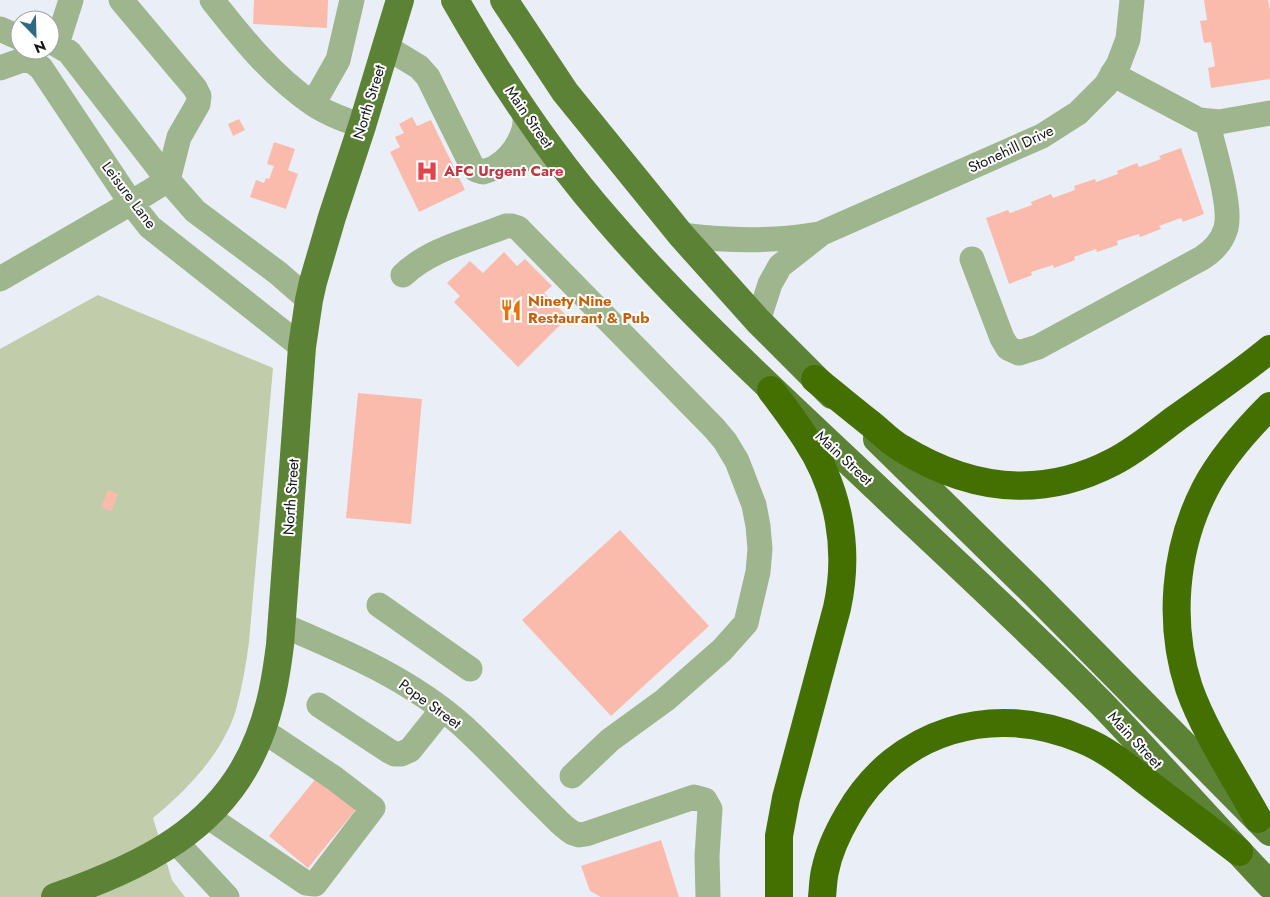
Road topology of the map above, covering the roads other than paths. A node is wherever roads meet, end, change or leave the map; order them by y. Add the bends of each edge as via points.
1 (71, 0) edge
2 (121, 0) edge
3 (212, 0) edge
4 (352, 0) edge
5 (400, 0) edge
6 (456, 0) edge
7 (504, 0) edge
8 (1132, 0) edge
9 (60, 26) edge
10 (0, 29) edge
11 (10, 37) edge
12 (60, 46) edge
13 (386, 47) junction
14 (11, 60) edge
15 (34, 60) edge
16 (0, 68) edge
17 (1112, 74) junction
18 (313, 104) junction
19 (523, 109) junction
20 (1270, 113) edge
21 (1207, 120) junction
22 (362, 126) junction
23 (497, 166) junction
24 (569, 172) junction
25 (168, 180) junction
26 (131, 203) junction
27 (822, 233) junction
28 (681, 235) junction
29 (972, 259) dead end
30 (403, 275) dead end
31 (0, 280) edge
32 (309, 300) junction
33 (758, 321) junction
34 (302, 347) junction
35 (1270, 349) edge
36 (815, 379) junction
37 (770, 390) junction
38 (1270, 406) edge
39 (379, 605) dead end
40 (282, 625) junction
41 (470, 669) dead end
42 (319, 705) dead end
43 (442, 710) junction
44 (262, 730) junction
45 (572, 776) dead end
46 (208, 816) junction
47 (1264, 825) edge
48 (176, 842) junction
49 (1239, 852) junction
50 (1270, 885) edge
51 (55, 897) edge
52 (227, 897) edge
53 (708, 897) edge
54 (778, 897) edge
55 (822, 897) edge

1 - 9 street
2 - 25 street via 199,96 180,137
3 - 18 street via 265,64
4 - 18 street via 338,60
5 - 13 main road, North Street
6 - 19 main road, Main Street
7 - 28 main road, Main Street via 565,92
8 - 17 street, Stonehill Drive via 1128,39
10 - 11 street, Leisure Lane
12 - 25 street via 69,52
13 - 22 main road, North Street
13 - 23 street via 419,67 430,81 472,166 483,172
14 - 16 street
15 - 26 street, Leisure Lane
17 - 21 street via 1178,110 1199,120
17 - 27 street, Stonehill Drive via 1097,96 1056,129
18 - 22 street
19 - 23 street via 522,136 508,158
19 - 24 main road, Main Street
20 - 21 street via 1219,122
21 - 29 street via 1228,217 1220,242 1202,258 1038,346 1019,353 1004,342
22 - 32 main road, North Street
23 - 24 street via 525,158 546,157
24 - 37 main road, Main Street via 605,218 661,279
25 - 26 street
25 - 32 street via 195,210
26 - 31 street
26 - 34 street, Leisure Lane via 166,242
27 - 28 street, Stonehill Drive via 750,241
27 - 33 street, Stonehill Drive via 780,266 770,284
28 - 33 main road, Main Street
30 - 45 street via 430,256 506,226 518,228 714,428 737,461 754,505 760,549 746,623 722,650 665,700 610,740
32 - 34 main road, North Street
33 - 36 main road, Main Street
34 - 40 main road, North Street
35 - 36 highway via 1127,454 1085,474 1038,486 986,483 937,468 898,447
36 - 47 main road, Main Street via 1034,593
37 - 49 main road, Main Street via 1100,702
37 - 54 highway via 807,440 826,477 837,509 843,552 837,608 786,798 780,836
38 - 47 highway via 1224,458 1205,490 1189,530 1180,569 1176,610 1180,650 1190,688 1209,731
39 - 41 street
40 - 43 street, Pope Street via 367,663
40 - 44 main road, North Street via 275,681
42 - 43 street via 398,754 410,750
43 - 53 street, Pope Street via 570,832 582,835 692,797 702,798 710,809 706,856
44 - 46 main road, North Street via 236,781
44 - 46 street via 372,808 315,884 306,883
46 - 48 main road, North Street
48 - 51 main road, North Street via 132,866
48 - 52 street
49 - 50 main road, Main Street
49 - 55 highway via 1119,761 1084,740 1033,726 1005,722 976,724 948,730 922,742 892,762 872,782 840,829 825,870

